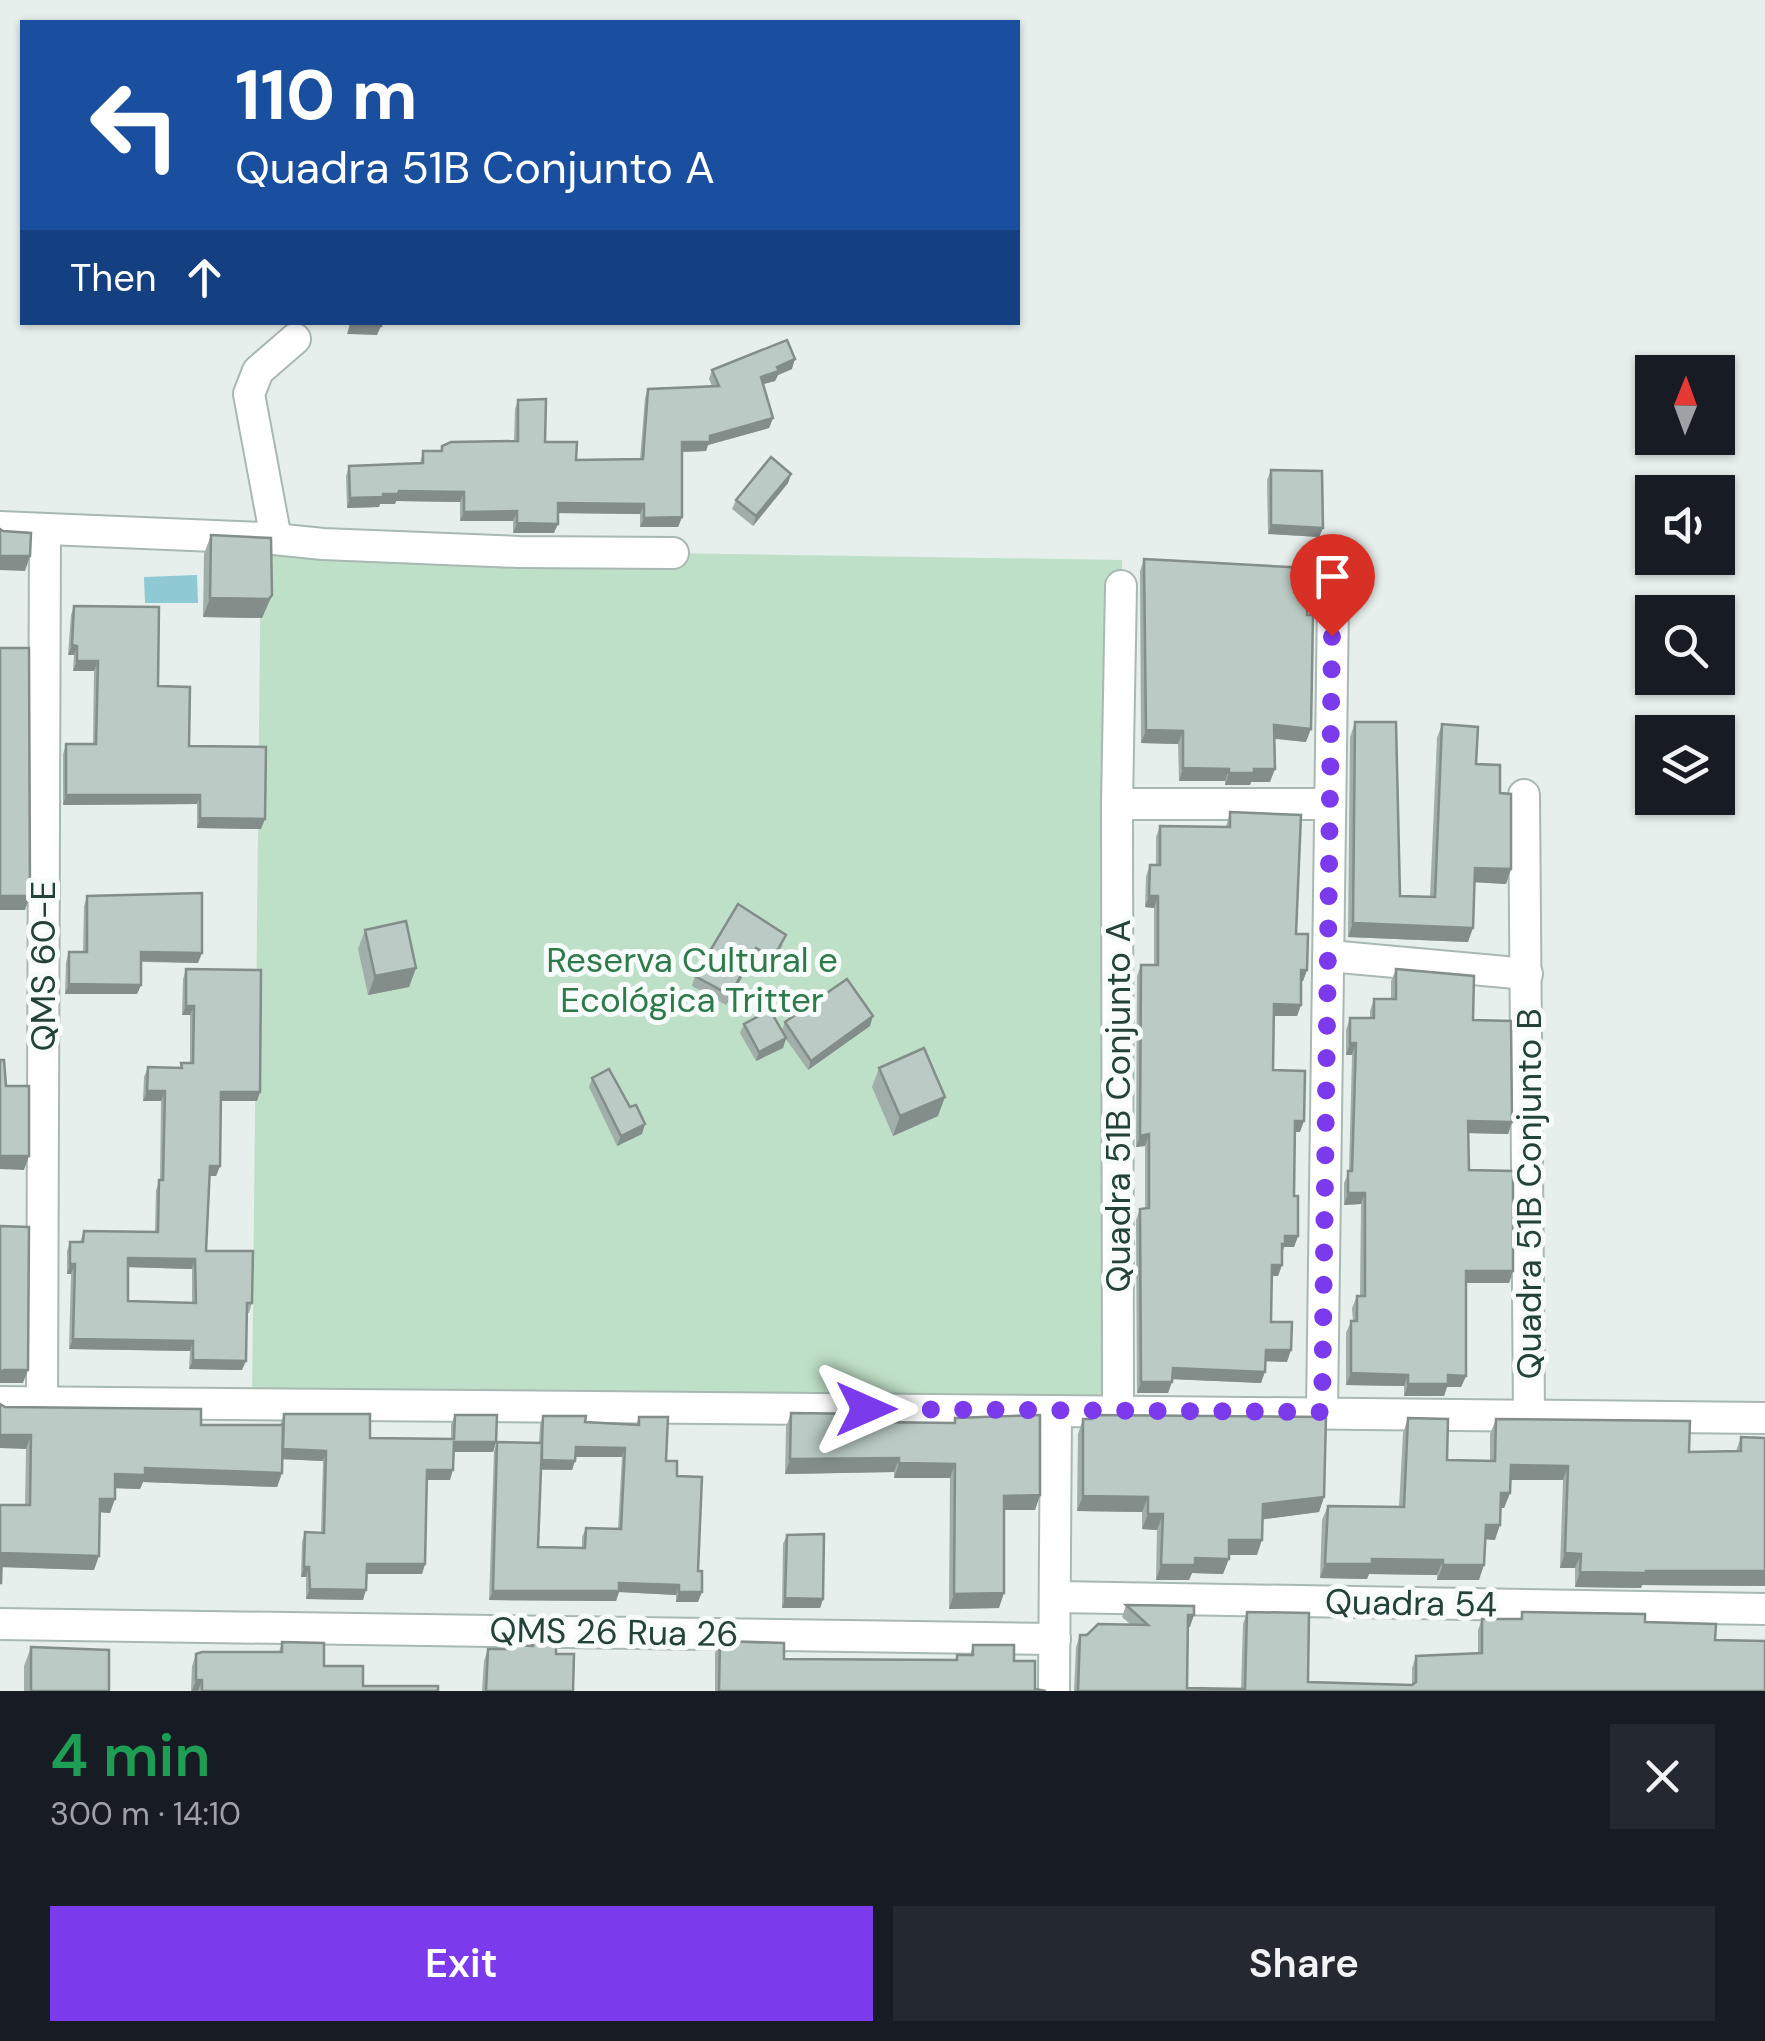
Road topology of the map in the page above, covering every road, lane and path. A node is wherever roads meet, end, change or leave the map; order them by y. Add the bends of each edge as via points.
1 (295, 339) dead end
2 (0, 527) edge
3 (45, 530) junction
4 (276, 539) junction
5 (673, 553) dead end
6 (1121, 586) dead end
7 (1333, 602) dead end
8 (1524, 796) dead end
9 (1117, 804) junction
10 (1330, 804) junction
11 (1329, 956) junction
12 (1527, 974) junction
13 (0, 1402) edge
14 (42, 1403) junction
15 (1118, 1409) junction
16 (1056, 1410) junction
17 (1322, 1412) junction
18 (1530, 1415) junction
19 (1765, 1418) edge
20 (1056, 1597) junction
21 (1765, 1609) edge
22 (0, 1624) edge
23 (1055, 1640) junction
24 (1054, 1691) edge

1 - 4 street via 258,371 249,394
2 - 3 street
3 - 4 street
3 - 14 street, QMS 60-E
4 - 5 street
6 - 9 street, Quadra 51B Conjunto A
7 - 10 street
8 - 12 street, Quadra 51B Conjunto B
9 - 10 street
9 - 15 street, Quadra 51B Conjunto A
10 - 11 street
11 - 12 street
11 - 17 street
12 - 18 street, Quadra 51B Conjunto B
13 - 14 street
14 - 16 street
15 - 16 street
15 - 17 street
16 - 20 street
17 - 18 street
18 - 19 street
20 - 21 street, Quadra 54
20 - 23 street
22 - 23 street, QMS 26 Rua 26
23 - 24 street

